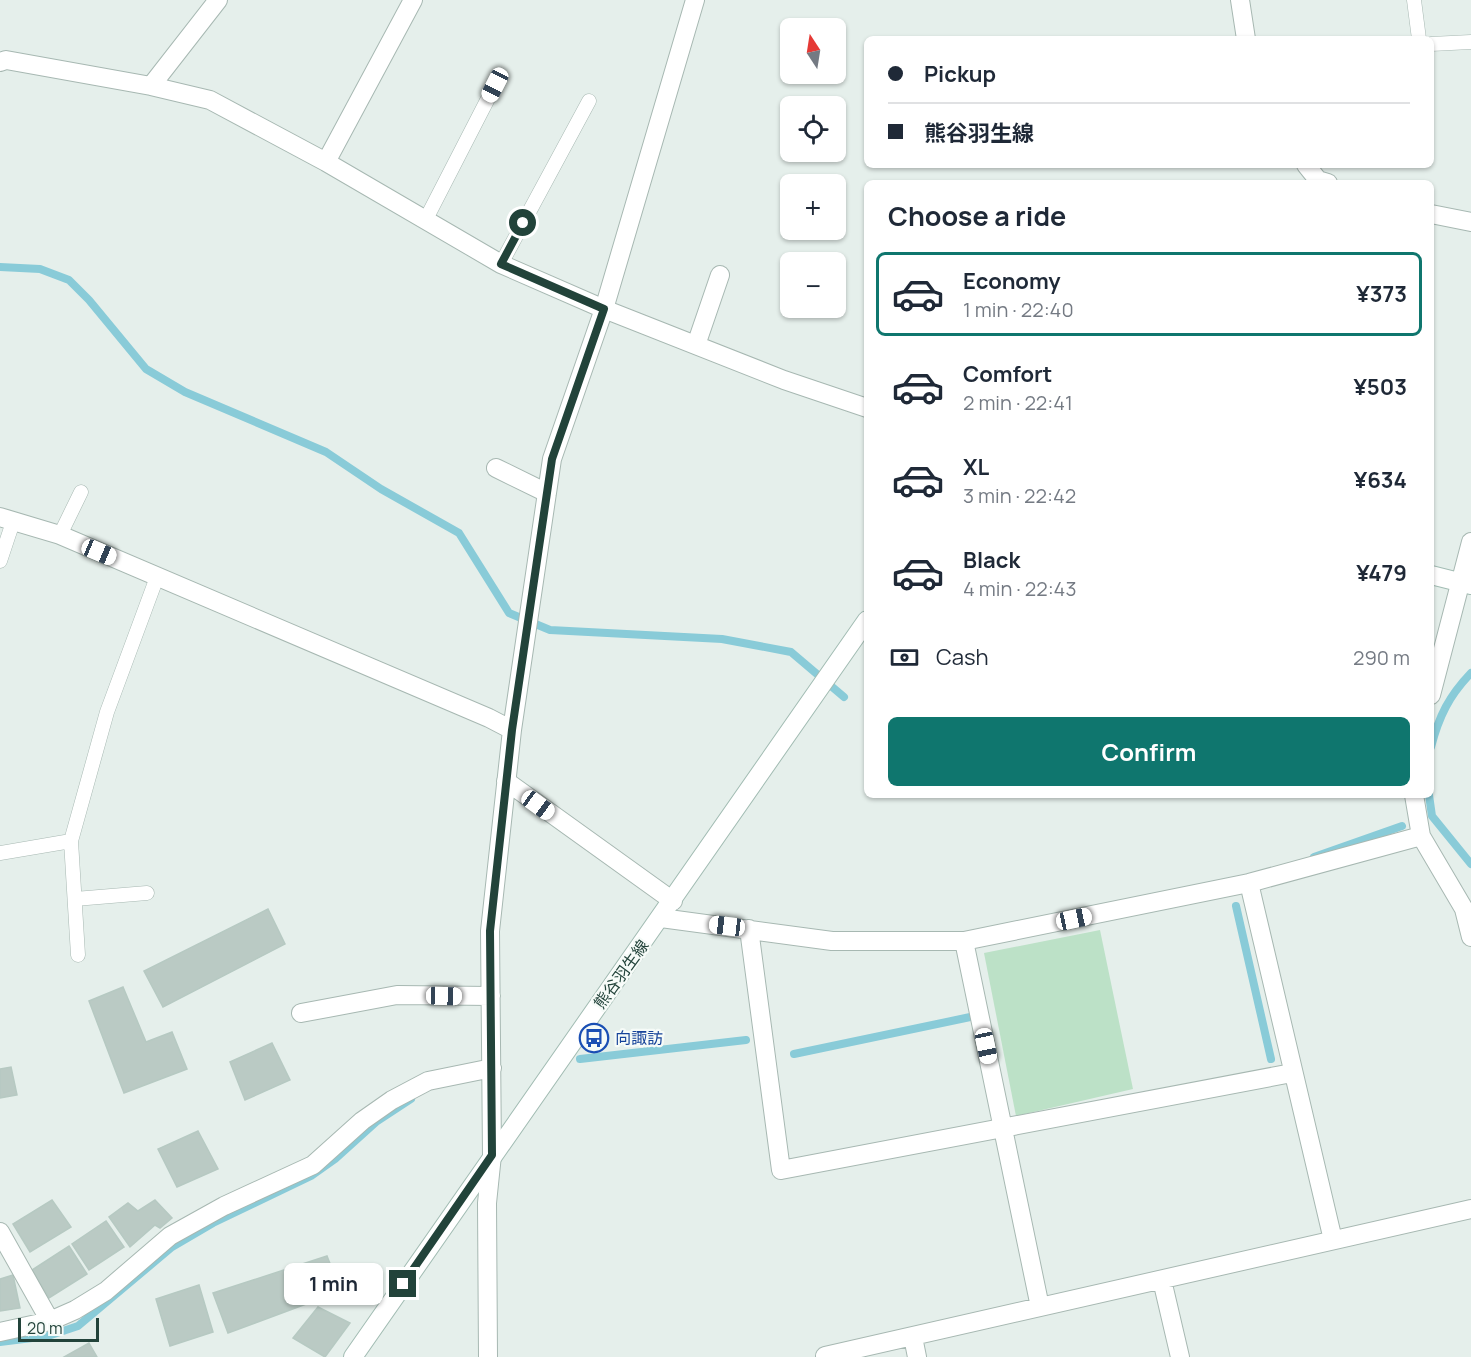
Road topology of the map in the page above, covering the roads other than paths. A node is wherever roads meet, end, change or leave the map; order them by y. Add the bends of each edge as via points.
1 (218, 0) edge
2 (413, 0) edge
3 (695, 0) edge
4 (1240, 0) edge
5 (1414, 0) edge
6 (1246, 36) edge
7 (1419, 36) edge
8 (1471, 42) edge
9 (1434, 44) edge
10 (0, 62) edge
11 (495, 85) dead end
12 (151, 86) junction
13 (589, 101) dead end
14 (326, 162) junction
15 (1308, 168) edge
16 (1318, 180) edge
17 (1434, 215) edge
18 (425, 221) junction
19 (1471, 222) edge
20 (501, 264) junction
21 (720, 275) dead end
22 (604, 309) junction
23 (696, 345) junction
24 (864, 407) edge
25 (496, 468) dead end
26 (81, 492) dead end
27 (547, 493) junction
28 (7, 519) edge
29 (60, 535) junction
30 (1471, 542) edge
31 (0, 561) edge
32 (1434, 575) edge
33 (157, 577) junction
34 (1465, 584) edge
35 (864, 624) edge
36 (1434, 685) edge
37 (512, 730) junction
38 (506, 781) junction
39 (1415, 798) edge
40 (1421, 836) junction
41 (71, 841) junction
42 (0, 853) edge
43 (1249, 884) junction
44 (147, 892) dead end
45 (75, 899) junction
46 (673, 901) junction
47 (661, 918) junction
48 (749, 929) junction
49 (1471, 937) edge
50 (964, 941) junction
51 (78, 955) dead end
52 (491, 996) junction
53 (301, 1013) dead end
54 (492, 1068) junction
55 (1292, 1073) junction
56 (1003, 1129) junction
57 (492, 1155) junction
58 (1471, 1209) edge
59 (0, 1232) edge
60 (1333, 1240) junction
61 (1162, 1280) junction
62 (1040, 1307) junction
63 (50, 1321) junction
64 (0, 1332) edge
65 (913, 1337) junction
66 (825, 1356) edge
67 (352, 1357) edge
68 (488, 1357) edge
69 (917, 1357) edge
70 (1180, 1357) edge

1 - 12 street
2 - 14 street
3 - 22 street
4 - 6 street
5 - 7 lane
8 - 9 lane
10 - 12 street
11 - 18 lane
12 - 14 street via 210,100
13 - 20 lane
14 - 18 street
15 - 16 street
17 - 19 street
18 - 20 street
20 - 22 street
21 - 23 street
22 - 23 street
22 - 27 street via 552,459
23 - 24 street
25 - 27 street
26 - 29 lane
27 - 37 street
28 - 29 street
28 - 31 lane
29 - 33 street
30 - 34 street
32 - 34 street
33 - 37 street
33 - 41 lane via 107,712
34 - 36 street
35 - 46 street, 熊谷羽生線
37 - 38 street
38 - 46 street
38 - 52 street via 490,931
39 - 40 street
40 - 43 street
40 - 49 street via 1464,909
41 - 42 lane
41 - 45 lane
43 - 50 street
43 - 55 street
44 - 45 lane
45 - 51 lane
46 - 47 street, 熊谷羽生線
47 - 48 street
47 - 57 street, 熊谷羽生線
48 - 50 street via 832,941
48 - 56 street via 781,1170
50 - 56 street
52 - 53 street via 397,995
52 - 54 street
54 - 57 street
54 - 63 street via 428,1081 392,1100 313,1165 170,1236 106,1291
55 - 56 street
55 - 60 street
56 - 62 street
57 - 67 street, 熊谷羽生線
57 - 68 street via 487,1203
58 - 60 street
59 - 63 street
60 - 61 street
61 - 62 street
61 - 70 street
62 - 65 street
63 - 64 street
65 - 66 street
65 - 69 street

